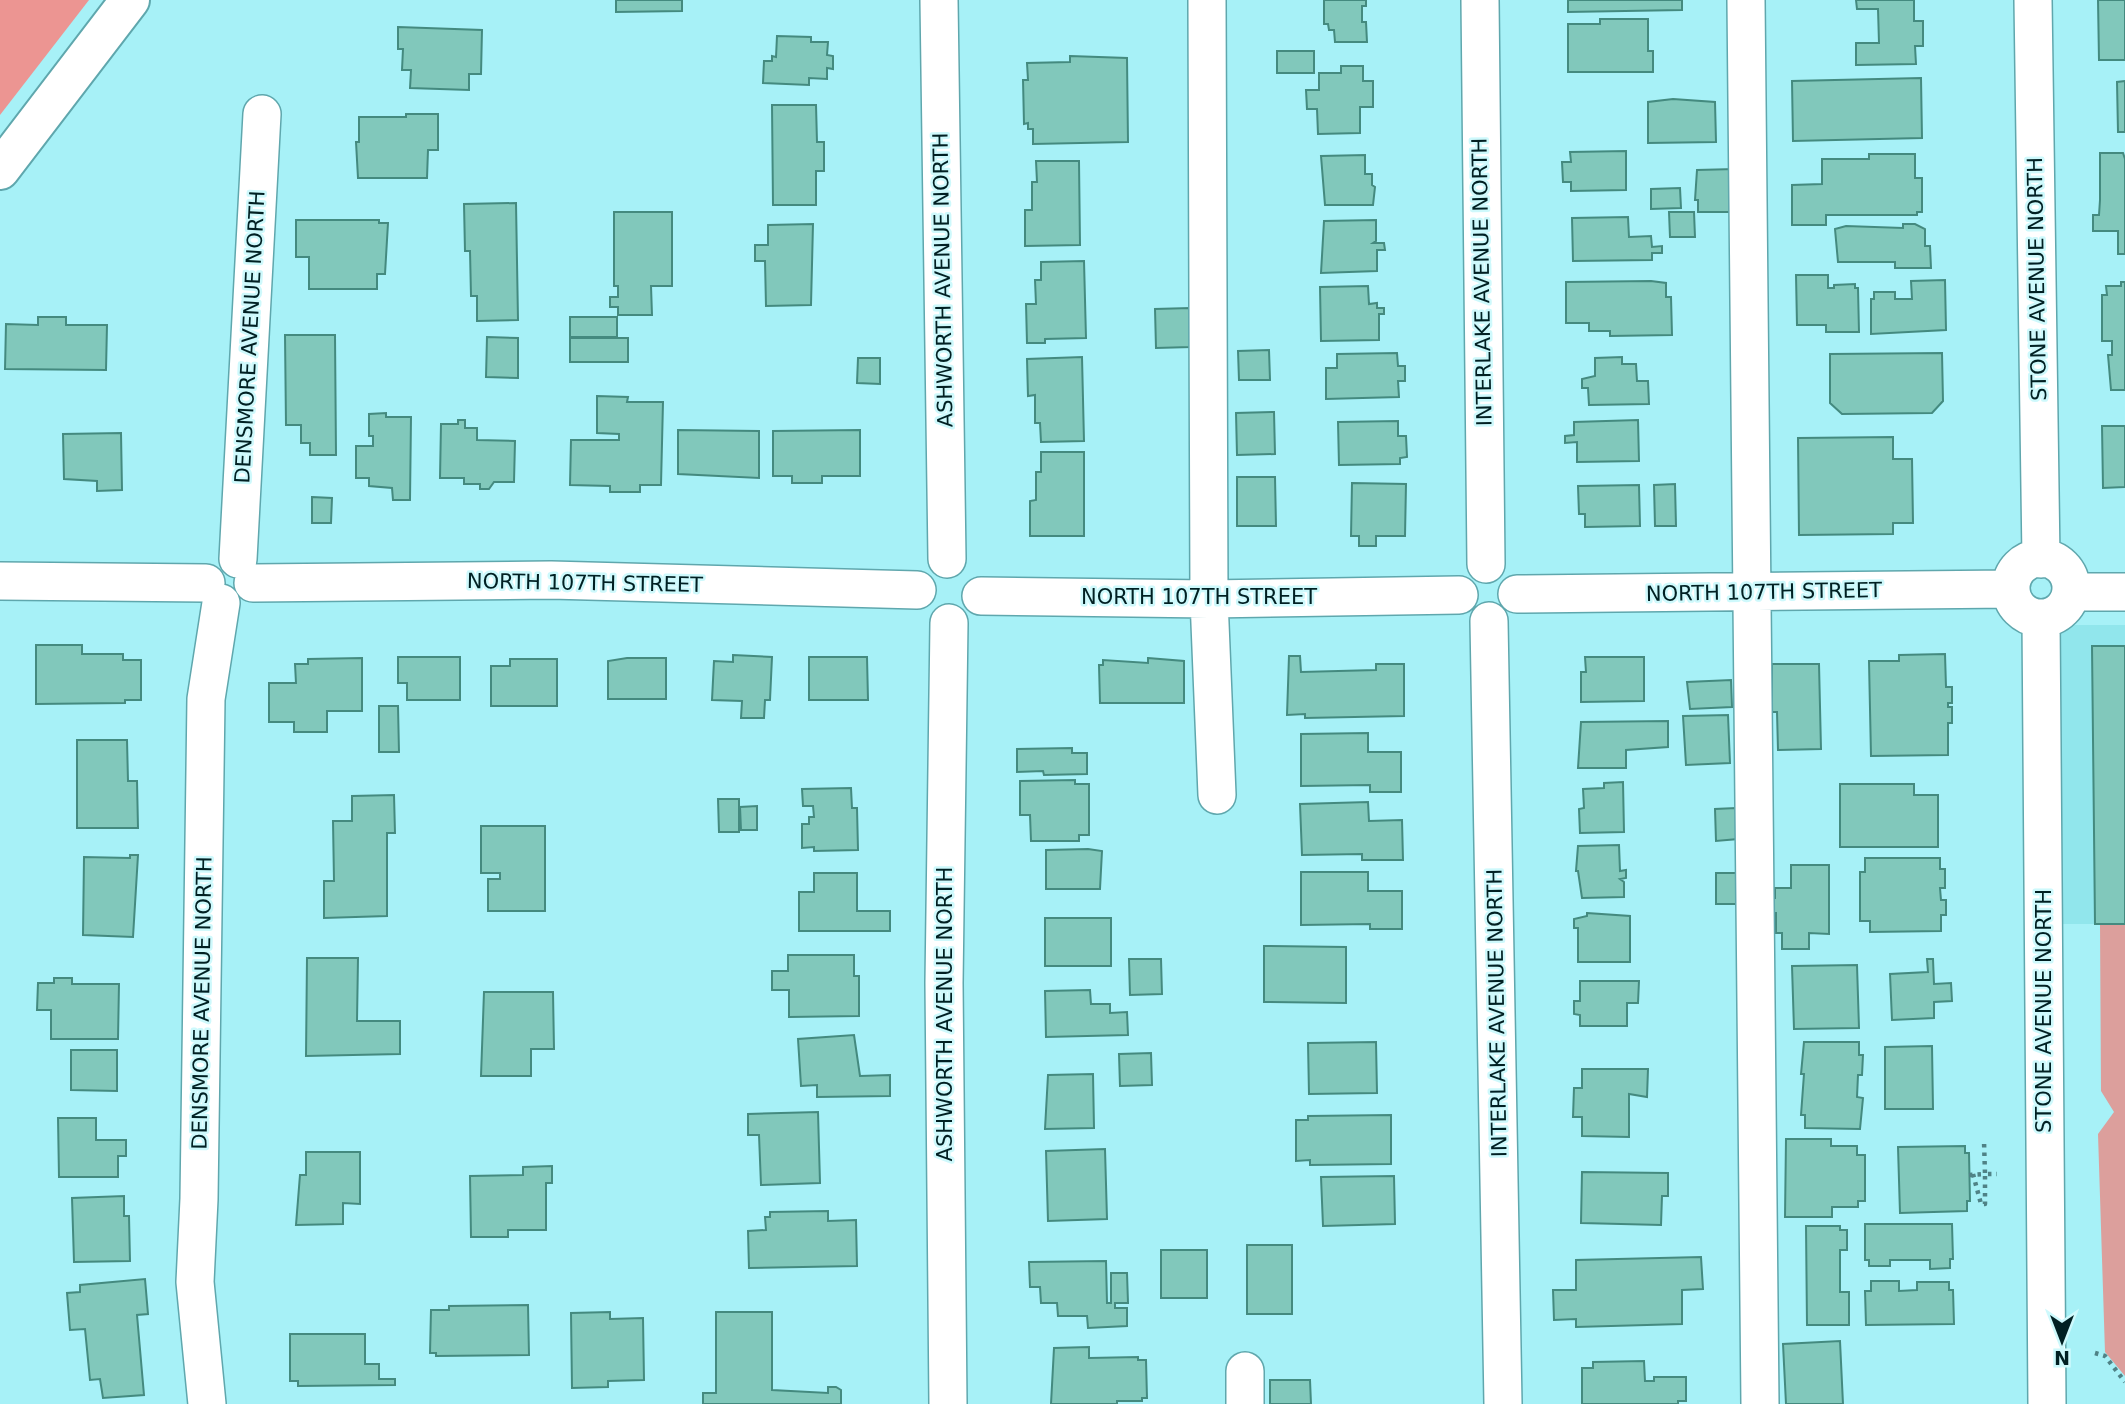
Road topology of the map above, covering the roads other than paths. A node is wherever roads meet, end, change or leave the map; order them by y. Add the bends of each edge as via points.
1 (130, 0) edge
2 (940, 0) edge
3 (1207, 0) edge
4 (1479, 0) edge
5 (1746, 0) edge
6 (2033, 0) edge
7 (262, 114) dead end
8 (0, 170) edge
9 (947, 559) junction
10 (2041, 559) junction
11 (1486, 564) junction
12 (246, 571) junction
13 (0, 581) edge
14 (2011, 589) junction
15 (917, 590) junction
16 (2071, 592) junction
17 (2125, 592) edge
18 (214, 593) junction
19 (1750, 593) junction
20 (1517, 594) junction
21 (1459, 595) junction
22 (981, 596) junction
23 (1209, 599) junction
24 (2041, 618) junction
25 (1489, 621) junction
26 (948, 623) junction
27 (1217, 795) dead end
28 (207, 1404) edge
29 (948, 1404) edge
30 (1503, 1404) edge
31 (1760, 1404) edge
32 (2047, 1404) edge

1 - 8 main road
2 - 9 street, ASHWORTH AVENUE NORTH
3 - 23 street
4 - 11 street, INTERLAKE AVENUE NORTH
5 - 19 street
6 - 10 street, STONE AVENUE NORTH
7 - 12 street, DENSMORE AVENUE NORTH
9 - 15 street via 927,568
9 - 22 street via 968,566 980,584
10 - 14 street via 2017,569
10 - 16 street via 2067,572
11 - 20 street via 1511,575
11 - 21 street via 1466,573
12 - 15 street, NORTH 107TH STREET
12 - 18 street via 245,600 231,605
13 - 18 street
14 - 19 street, NORTH 107TH STREET
14 - 24 street via 2018,608
15 - 26 street via 925,614
16 - 17 street
16 - 24 street via 2064,609
18 - 28 street, DENSMORE AVENUE NORTH via 206,699 195,1282
19 - 20 street, NORTH 107TH STREET
19 - 31 street
20 - 25 street via 1510,612
21 - 23 street, NORTH 107TH STREET
21 - 25 street via 1468,614
22 - 23 street, NORTH 107TH STREET
22 - 26 street via 971,615
23 - 27 street
24 - 32 street, STONE AVENUE NORTH
25 - 30 street, INTERLAKE AVENUE NORTH
26 - 29 street, ASHWORTH AVENUE NORTH via 944,983

